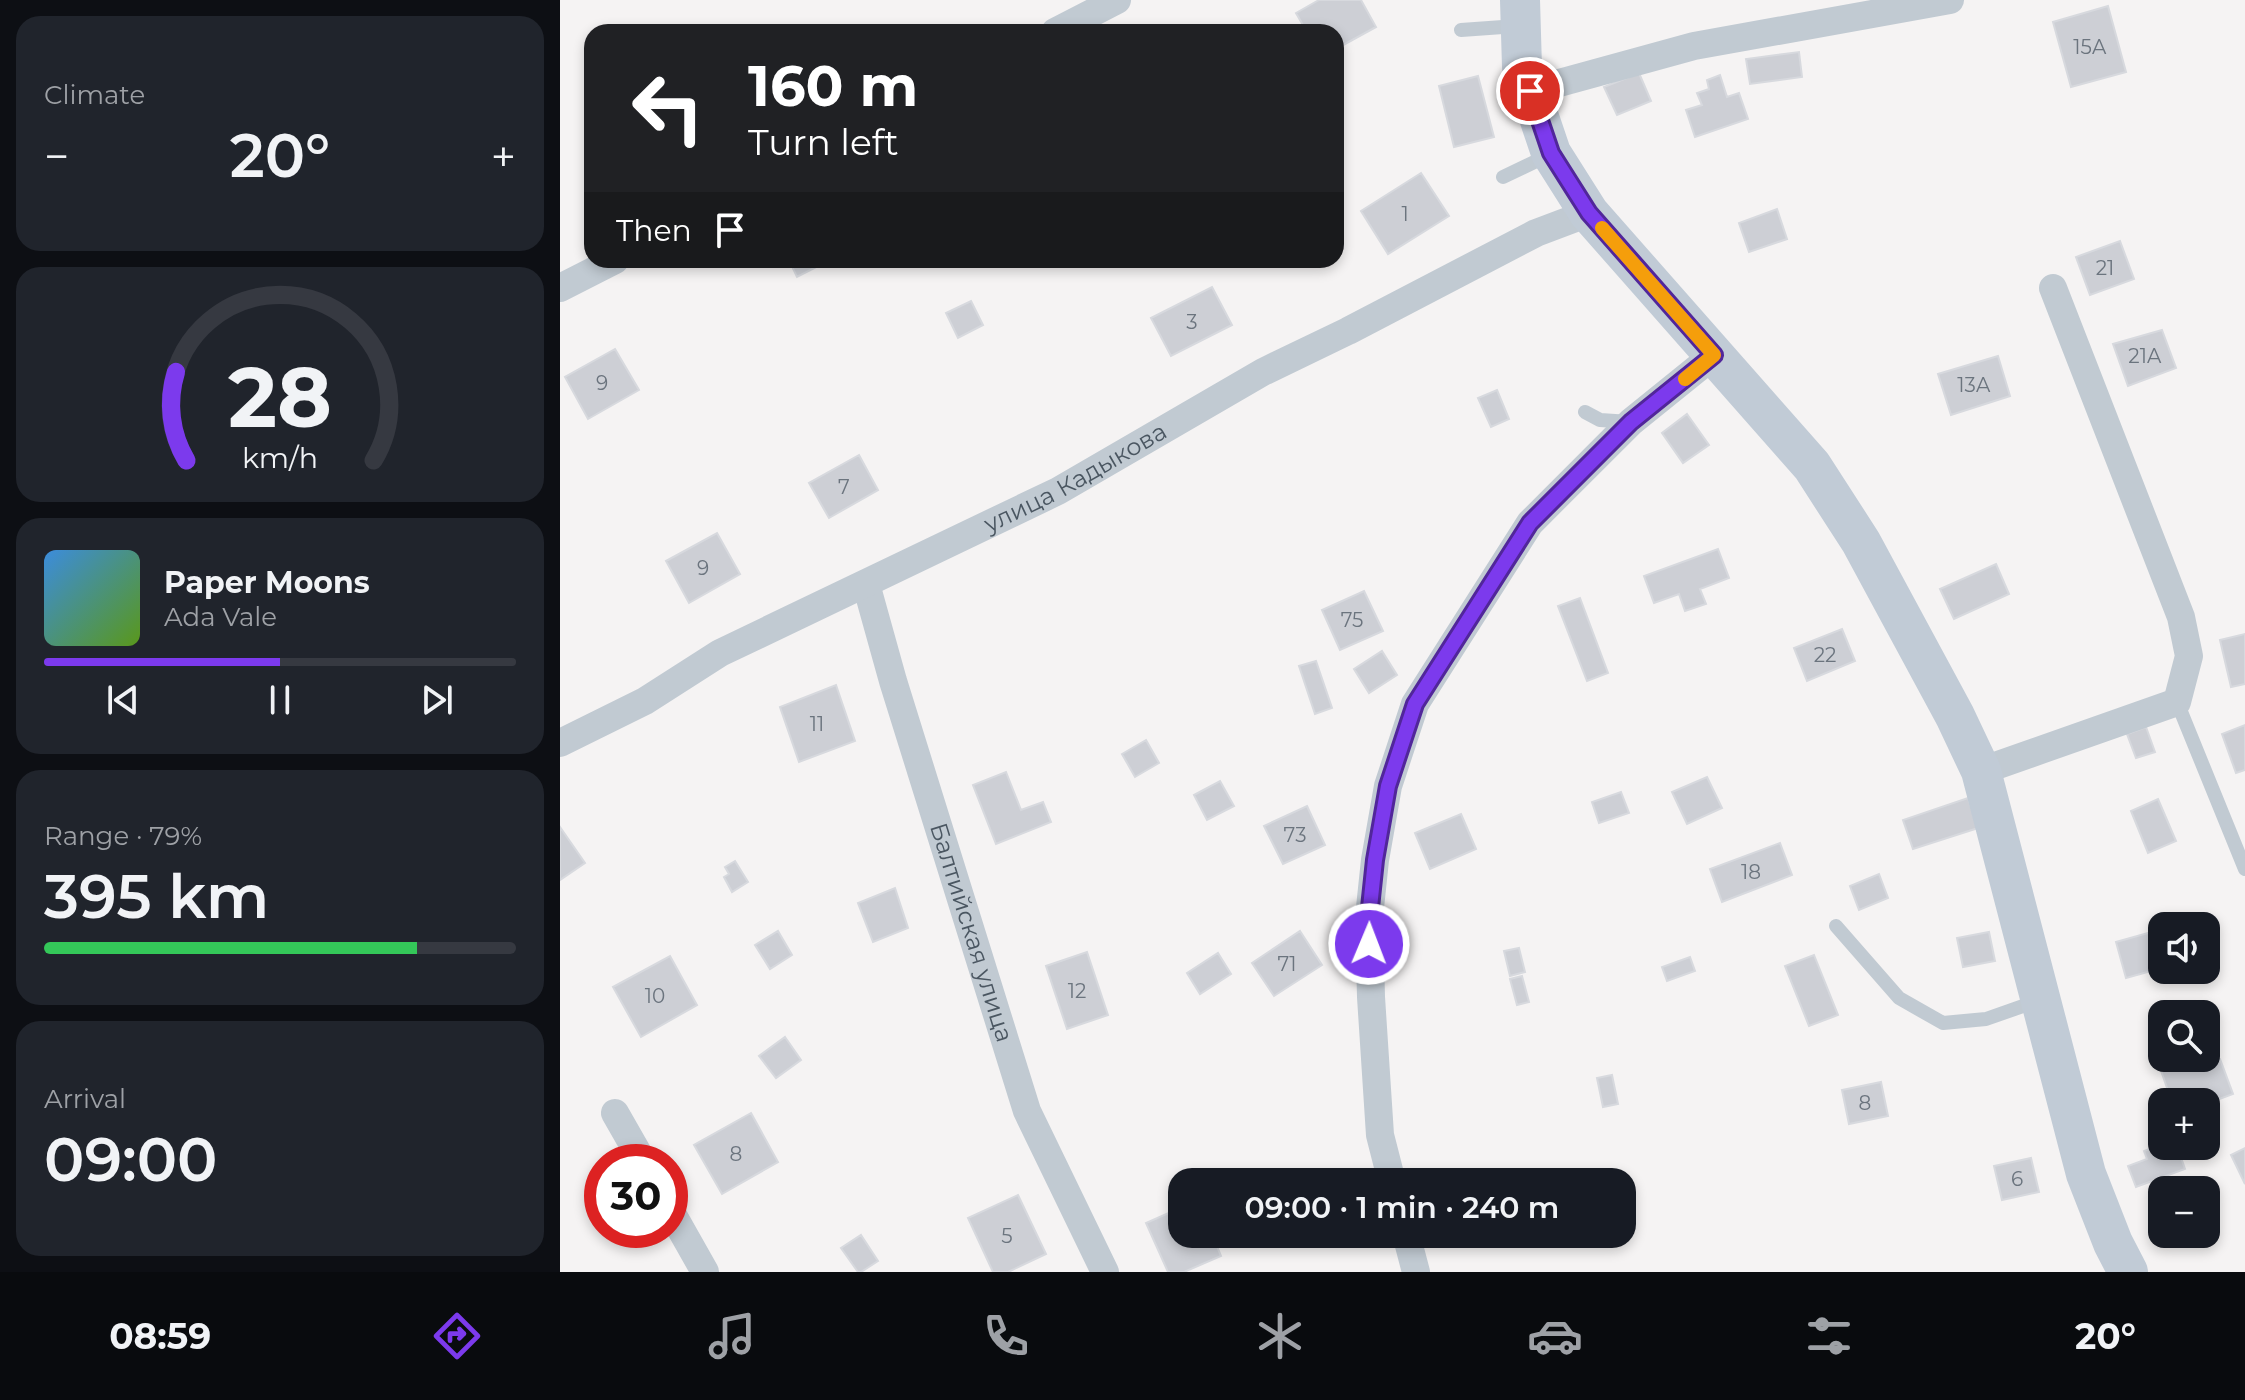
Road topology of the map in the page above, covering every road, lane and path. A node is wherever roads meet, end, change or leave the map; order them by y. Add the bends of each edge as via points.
1 (1117, 0) edge
2 (1950, 0) edge
3 (1520, 13) edge
4 (1070, 24) edge
5 (1461, 30) dead end
6 (1530, 91) junction
7 (1551, 153) junction
8 (1503, 177) dead end
9 (1589, 213) junction
10 (599, 268) edge
11 (560, 288) edge
12 (2053, 288) dead end
13 (1714, 355) junction
14 (1585, 412) dead end
15 (1631, 422) junction
16 (866, 584) junction
17 (2177, 702) junction
18 (560, 743) edge
19 (1981, 771) junction
20 (2245, 869) edge
21 (1836, 926) dead end
22 (2040, 1000) junction
23 (615, 1113) dead end
24 (633, 1144) edge
25 (1388, 1168) edge
26 (688, 1242) edge
27 (1410, 1248) edge
28 (705, 1272) edge
29 (1105, 1272) edge
30 (1416, 1272) edge
31 (2128, 1272) edge

1 - 4 street
2 - 6 street via 1694,46
3 - 5 lane
3 - 6 street via 1522,67
6 - 7 street
7 - 8 lane
7 - 9 street
9 - 13 street
9 - 16 street, улица Кадыкова via 1536,233 1263,372 1058,491
10 - 11 street
12 - 17 street via 2181,617 2189,656
13 - 15 street
13 - 19 street via 1812,466 1861,542
14 - 15 lane via 1600,420
15 - 25 street via 1530,523 1415,704 1388,786 1369,917 1380,1135
16 - 18 street, улица Кадыкова via 720,653 645,701
16 - 29 street, Балтийская улица via 1027,1111
17 - 19 street
17 - 20 lane
19 - 22 street
21 - 22 lane via 1899,998 1943,1023 1986,1019
22 - 31 street via 2086,1174
23 - 24 street
26 - 28 street
27 - 30 street

